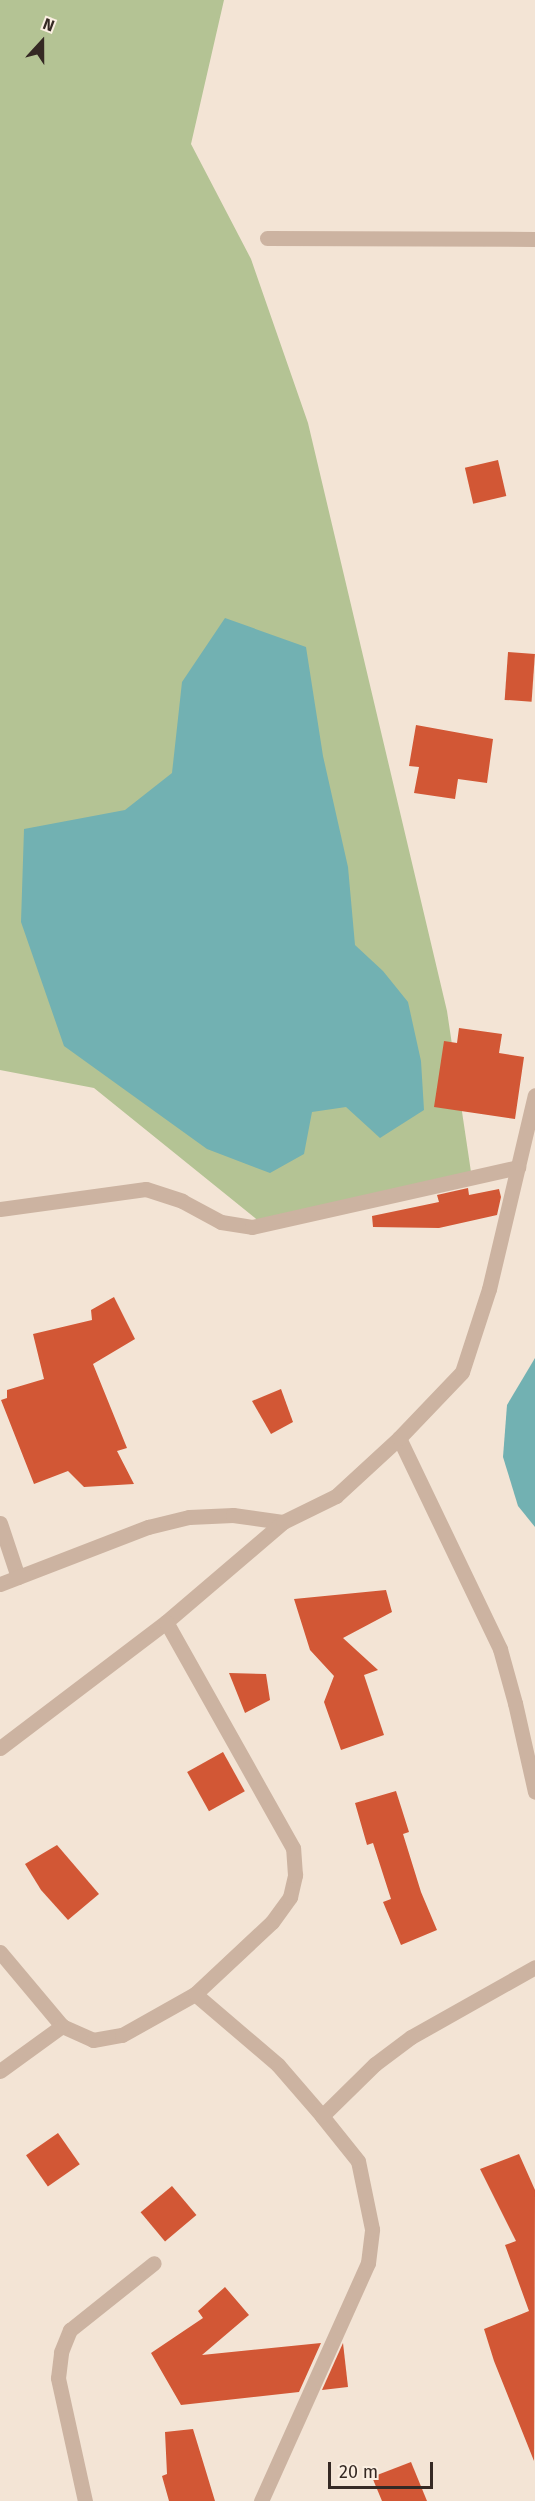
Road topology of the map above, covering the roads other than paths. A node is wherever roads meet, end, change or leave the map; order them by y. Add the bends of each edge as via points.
1 (267, 238) dead end
2 (535, 239) edge
3 (535, 1095) edge
4 (518, 1167) junction
5 (0, 1209) edge
6 (399, 1438) junction
7 (283, 1522) junction
8 (0, 1523) edge
9 (18, 1577) junction
10 (0, 1584) edge
11 (166, 1622) junction
12 (0, 1748) edge
13 (535, 1792) edge
14 (0, 1952) edge
15 (535, 1967) edge
16 (195, 1994) junction
17 (62, 2026) junction
18 (0, 2071) edge
19 (322, 2116) junction
20 (154, 2263) dead end
21 (86, 2501) edge
22 (261, 2501) edge

1 - 2 street
3 - 4 street
4 - 5 street via 252,1227 221,1222 182,1201 146,1189
4 - 6 street via 489,1289 462,1372
6 - 7 street via 336,1496
6 - 13 street via 500,1649
7 - 9 street via 233,1515 189,1517 148,1527
7 - 11 street
8 - 9 street
9 - 10 street
11 - 12 street
11 - 16 street via 292,1848 295,1875 290,1897 272,1922
14 - 17 street
15 - 19 street via 411,2037 375,2064
16 - 17 street via 122,2035 93,2040
16 - 19 street via 278,2065
17 - 18 street
19 - 22 street via 358,2161 372,2229 368,2263
20 - 21 street via 70,2330 62,2352 58,2378

